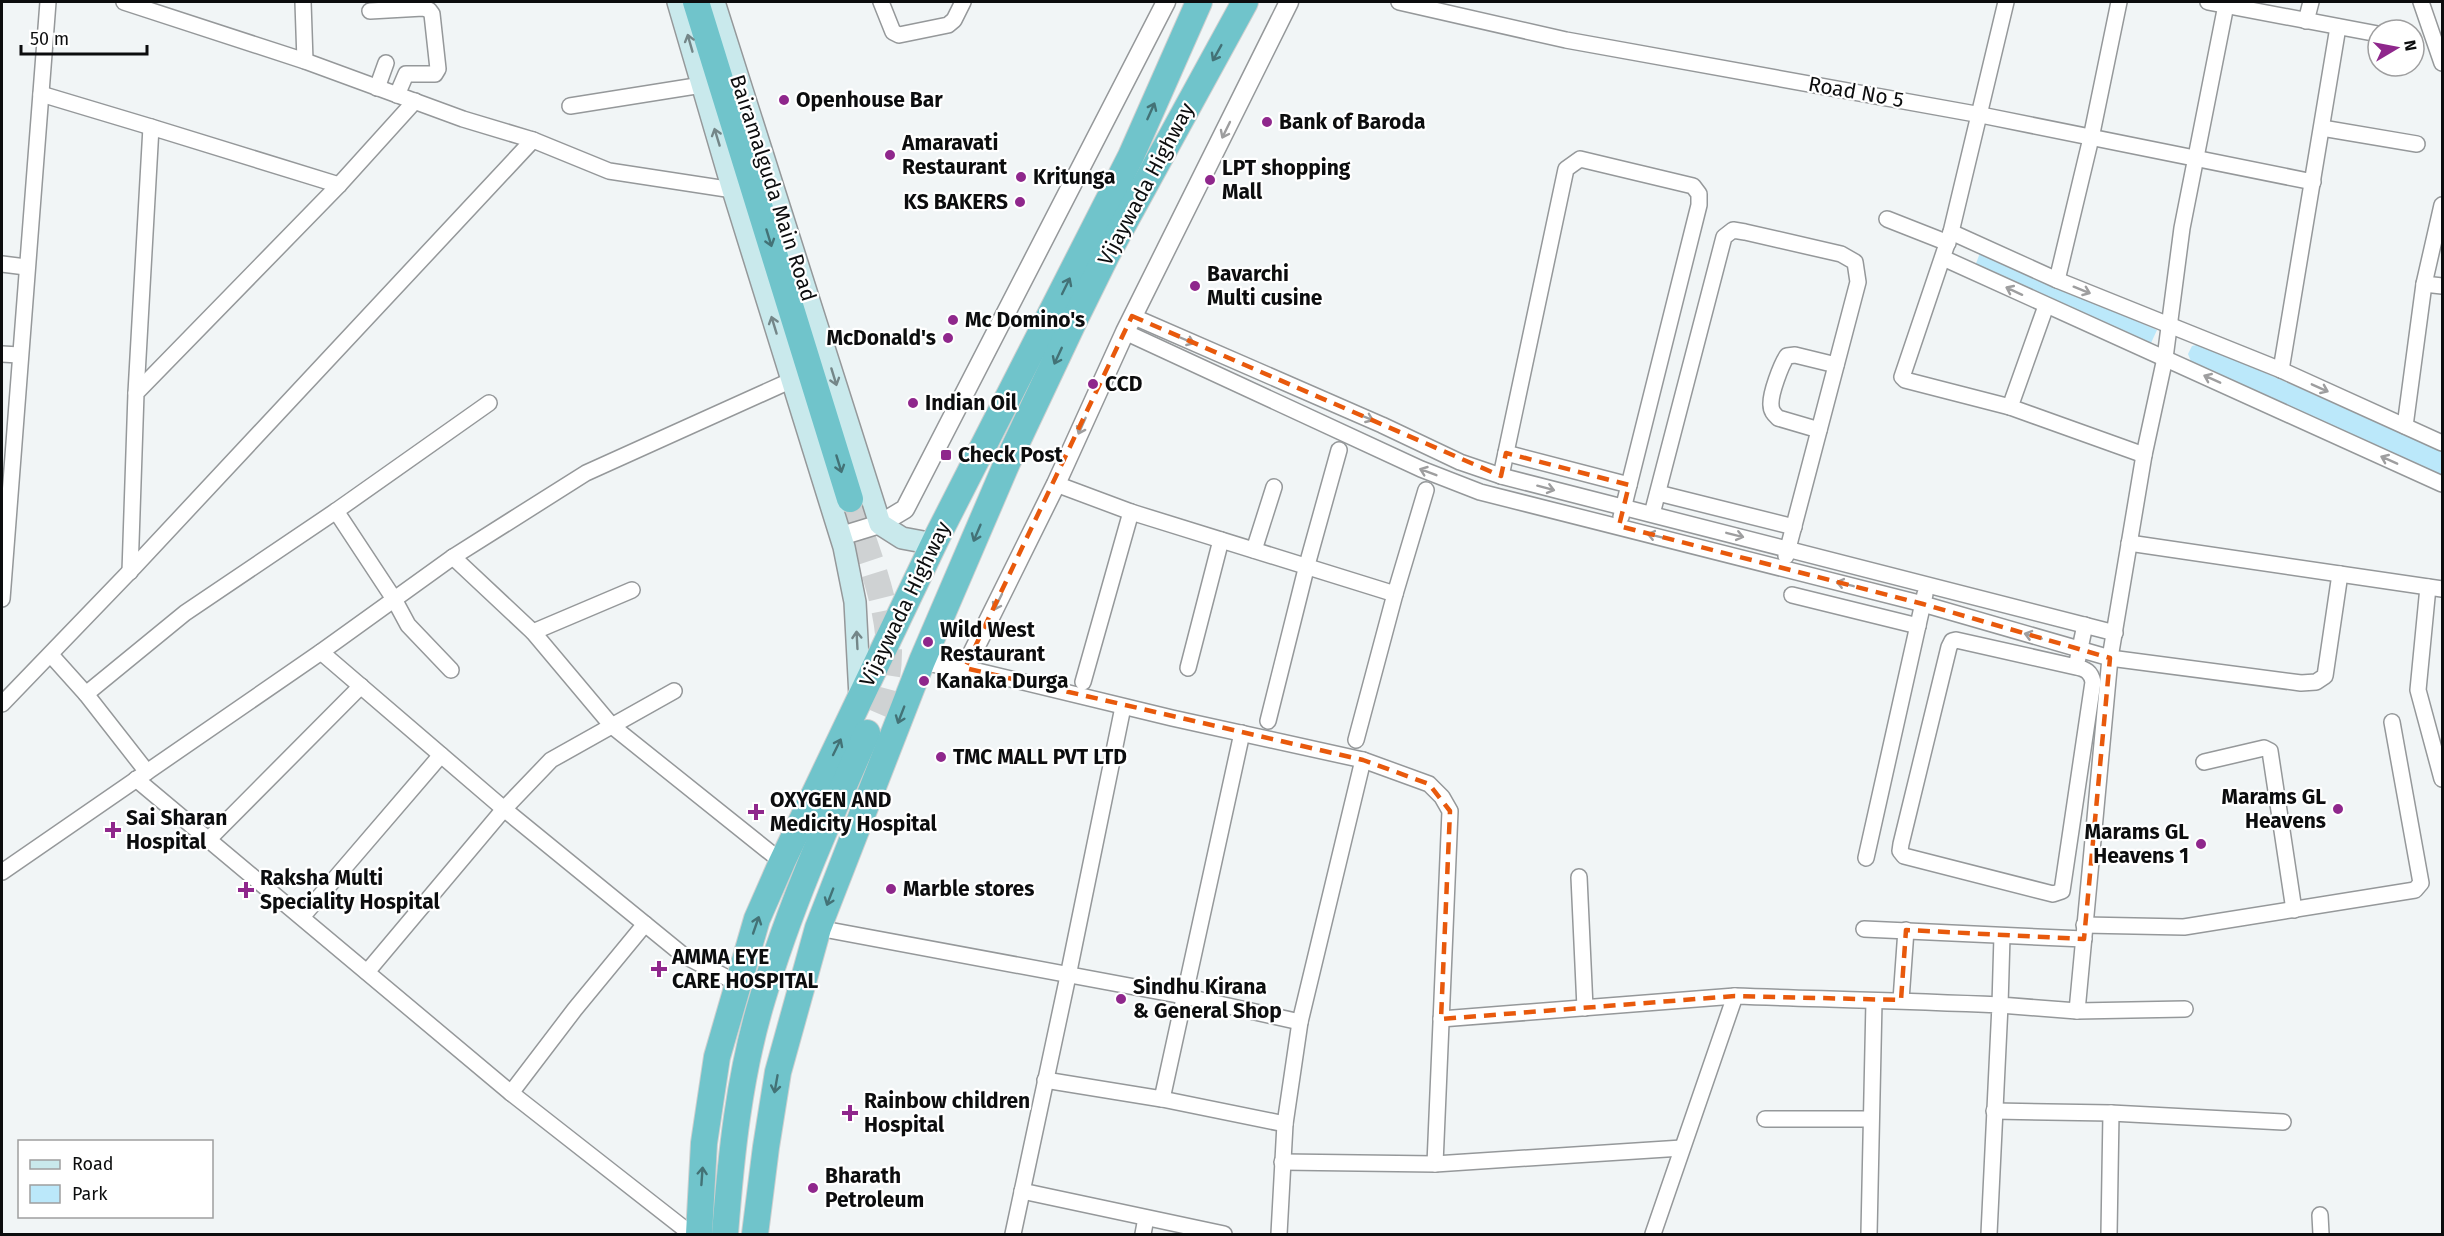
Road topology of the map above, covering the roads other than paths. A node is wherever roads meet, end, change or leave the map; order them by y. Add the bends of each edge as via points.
1 (48, 2) edge
2 (124, 2) edge
3 (303, 2) edge
4 (678, 2) edge
5 (696, 2) edge
6 (714, 2) edge
7 (881, 2) edge
8 (963, 2) edge
9 (1166, 2) edge
10 (1199, 2) edge
11 (1245, 2) edge
12 (1289, 2) edge
13 (1399, 2) edge
14 (2006, 2) edge
15 (2119, 2) edge
16 (2208, 2) edge
17 (2311, 2) edge
18 (2421, 2) edge
19 (2226, 5) junction
20 (370, 11) dead end
21 (2306, 21) junction
22 (2338, 27) junction
23 (2366, 32) edge
24 (305, 61) junction
25 (386, 63) dead end
26 (2442, 63) edge
27 (702, 85) junction
28 (377, 88) junction
29 (41, 94) junction
30 (397, 94) junction
31 (415, 101) junction
32 (570, 106) dead end
33 (1981, 115) junction
34 (151, 127) junction
35 (2322, 128) junction
36 (2091, 138) junction
37 (533, 140) junction
38 (2417, 144) dead end
39 (2197, 159) junction
40 (2313, 182) junction
41 (339, 185) junction
42 (733, 190) junction
43 (2442, 205) edge
44 (1887, 219) dead end
45 (1950, 237) junction
46 (1943, 258) junction
47 (2, 264) edge
48 (26, 267) junction
49 (2057, 280) junction
50 (2424, 284) junction
51 (2442, 286) edge
52 (2046, 306) junction
53 (1129, 324) junction
54 (2169, 326) junction
55 (2, 354) edge
56 (19, 355) junction
57 (2165, 358) junction
58 (1836, 365) junction
59 (2281, 370) junction
60 (792, 380) junction
61 (136, 393) junction
62 (489, 403) dead end
63 (2010, 407) junction
64 (2405, 426) junction
65 (1819, 430) junction
66 (2442, 443) edge
67 (1339, 450) dead end
68 (1506, 453) junction
69 (2144, 455) junction
70 (1466, 464) junction
71 (1502, 476) junction
72 (1056, 484) junction
73 (1459, 484) junction
74 (2442, 484) edge
75 (1629, 485) junction
76 (1274, 487) dead end
77 (1426, 490) dead end
78 (1658, 492) junction
79 (850, 499) tunnel mouth
80 (1623, 508) junction
81 (336, 511) junction
82 (1131, 512) junction
83 (1652, 514) junction
84 (880, 525) junction
85 (1619, 526) junction
86 (1794, 527) junction
87 (841, 536) junction
88 (1221, 540) junction
89 (2129, 543) junction
90 (934, 544) junction
91 (1788, 549) junction
92 (1254, 550) junction
93 (453, 557) junction
94 (1307, 565) junction
95 (1783, 568) junction
96 (130, 572) junction
97 (2340, 574) junction
98 (1927, 586) junction
99 (2435, 588) edge
100 (632, 590) dead end
101 (1395, 594) junction
102 (1792, 595) dead end
103 (394, 599) junction
104 (2, 600) edge
105 (1923, 603) junction
106 (1918, 626) junction
107 (2085, 626) junction
108 (532, 632) junction
109 (2115, 633) junction
110 (2057, 643) junction
111 (2079, 649) junction
112 (321, 652) junction
113 (51, 655) junction
114 (2110, 658) junction
115 (922, 661) junction
116 (2053, 662) junction
117 (2076, 667) junction
118 (965, 668) junction
119 (1188, 669) dead end
120 (451, 670) dead end
121 (1083, 682) dead end
122 (361, 686) junction
123 (674, 691) dead end
124 (86, 694) junction
125 (861, 698) junction
126 (2, 704) edge
127 (1123, 707) junction
128 (1268, 721) dead end
129 (2392, 722) dead end
130 (612, 726) junction
131 (867, 733) tunnel mouth
132 (1242, 733) junction
133 (1356, 740) dead end
134 (441, 754) junction
135 (1363, 760) junction
136 (2204, 762) dead end
137 (142, 776) junction
138 (2442, 779) edge
139 (504, 809) junction
140 (209, 839) junction
141 (1866, 858) dead end
142 (782, 862) junction
143 (2, 872) edge
144 (1579, 877) dead end
145 (2294, 910) junction
146 (302, 917) junction
147 (645, 924) junction
148 (818, 928) junction
149 (1864, 929) dead end
150 (1906, 930) junction
151 (2084, 932) junction
152 (2002, 936) junction
153 (367, 972) junction
154 (1068, 976) junction
155 (737, 983) junction
156 (1183, 996) junction
157 (1735, 996) junction
158 (1901, 1000) junction
159 (1874, 1001) junction
160 (2000, 1005) junction
161 (1585, 1008) junction
162 (2185, 1009) dead end
163 (2077, 1011) junction
164 (1441, 1019) junction
165 (1300, 1022) junction
166 (1045, 1080) junction
167 (511, 1093) junction
168 (1162, 1099) junction
169 (1994, 1111) junction
170 (2111, 1113) junction
171 (1765, 1119) dead end
172 (1870, 1119) junction
173 (2283, 1122) dead end
174 (1285, 1124) junction
175 (1682, 1148) junction
176 (1282, 1162) junction
177 (1435, 1164) junction
178 (1022, 1191) junction
179 (2320, 1215) dead end
180 (1146, 1218) junction
181 (691, 1234) edge
182 (699, 1234) edge
183 (725, 1234) edge
184 (755, 1234) edge
185 (1013, 1234) edge
186 (1143, 1234) edge
187 (1224, 1234) edge
188 (1279, 1234) edge
189 (1653, 1234) edge
190 (1869, 1234) edge
191 (1989, 1234) edge
192 (2109, 1234) edge
193 (2321, 1234) edge

1 - 29 street
2 - 24 street
3 - 24 street
27 -> 4 main road
5 -> 79 highway
6 -> 84 main road, Bairamalguda Main Road
7 - 8 street via 893,32 899,35 948,25
9 - 84 street via 905,509
90 -> 10 highway, Vijaywada Highway via 1131,156
11 -> 115 highway, Vijaywada Highway via 1074,321 1007,463
12 -> 53 street
13 - 33 street, Road No 5 via 1566,40
14 - 33 street
15 - 36 street
16 - 19 street
17 - 21 street
18 - 26 street
19 - 21 street
19 - 39 street
20 - 30 street via 423,8 432,14 438,69 435,74 405,74
21 - 22 street
22 - 23 street
22 - 35 street
24 - 28 street
25 - 28 street
27 - 32 street
42 -> 27 main road
28 - 30 street
29 - 34 street
29 - 48 street
30 - 31 street
31 - 37 street
31 - 41 street
33 - 36 street, Road No 5
33 - 45 street
34 - 41 street
34 - 61 street
35 - 38 street
35 - 40 street
36 - 39 street, Road No 5
36 - 49 street
37 - 42 street via 609,171
37 - 96 street
39 - 40 street, Road No 5
39 - 54 street via 2182,228
40 - 59 street
41 - 61 street
60 -> 42 main road
43 - 50 street
44 - 45 street
45 - 46 street
45 - 49 street
52 -> 46 street
46 - 63 street via 1902,377
47 - 48 street
48 - 56 street
49 -> 54 street
50 - 51 street
50 - 64 street
52 - 57 street
52 - 63 street
53 -> 70 street
53 -> 72 street
73 -> 53 street via 1421,469
54 - 57 street
54 - 59 street
55 - 56 street
56 - 104 street
57 - 69 street
74 -> 57 street
58 - 65 street
58 - 65 street via 1787,356 1770,404 1778,418
58 - 78 street via 1858,282 1855,262 1841,254 1733,230 1724,237
59 -> 64 street
60 - 87 main road
60 - 93 street via 586,472
61 - 96 street
62 - 81 street
63 - 69 street
64 - 66 street
65 - 86 street
67 - 94 street
68 - 71 street
68 - 75 street
68 - 75 street via 1566,169 1580,159 1693,186 1699,194 1699,205
69 - 89 street
70 - 71 street
70 - 73 street
71 -> 80 street
72 - 82 street
72 -> 118 street
73 - 85 street
75 - 80 street
76 - 92 street
77 - 101 street
78 - 83 street
78 - 86 street
80 - 83 street
80 - 85 street
81 - 103 street
81 - 124 street via 185,613
82 - 88 street
82 - 121 street
83 -> 91 street
84 - 87 street
84 - 90 main road via 902,538
95 -> 85 street
86 - 91 street
125 -> 87 main road via 855,602
88 - 92 street
88 - 119 street
89 - 97 street
89 - 109 street
90 - 125 highway, Vijaywada Highway
91 - 95 street
91 - 98 street
92 - 94 street
93 - 103 street
93 - 108 street
94 - 101 street
94 - 128 street
105 -> 95 street
96 - 113 street
97 - 99 street
97 - 114 street via 2325,676 2316,682
98 - 105 street
98 - 107 street
99 - 138 street via 2418,690
100 - 108 street
101 - 133 street
102 - 106 street
103 - 112 street
103 - 120 street via 408,626
105 - 106 street
110 -> 105 street
106 - 141 street
107 - 109 street
107 - 111 street
108 - 130 street
109 - 114 street
110 - 111 street
110 - 116 street
111 - 114 street
111 - 117 street
112 - 122 street
112 - 137 street
113 - 124 street
113 - 126 street
114 - 151 street
115 - 118 street
115 -> 148 highway, Vijaywada Highway
116 - 117 street
116 - 117 street via 1952,641 1901,844 1904,856 2053,894 2062,891 2093,682 2085,669
118 - 127 street
122 - 134 street
122 - 140 street via 327,709
123 - 130 street
124 - 137 street
142 -> 125 highway, Vijaywada Highway
127 - 132 street
127 - 154 street
129 - 145 street via 2419,888
130 - 139 street via 551,760
130 - 142 street
131 - 183 highway via 806,871 761,1002 732,1149
132 - 135 street
132 - 156 street
134 - 139 street
134 - 146 street
135 - 164 street via 1429,784 1450,811
135 - 165 street
136 - 145 street via 2264,748 2270,751
137 - 140 street
137 - 143 street
139 - 147 street
139 - 153 street
140 - 146 street
155 -> 142 highway, Vijaywada Highway via 757,919
144 - 161 street
145 - 151 street via 2184,927
146 - 153 street
147 - 155 street via 683,955
147 - 167 street
148 - 154 street
148 -> 184 highway, Vijaywada Highway via 778,1072
149 - 150 street
150 - 152 street
150 - 158 street
151 - 152 street
151 - 163 street
152 - 160 street
153 - 167 street
154 - 156 street
154 - 166 street
182 -> 155 highway, Vijaywada Highway via 704,1143 717,1057
156 - 165 street
156 - 168 street
157 - 159 street
157 - 161 street
157 - 175 street
158 - 159 street
158 - 160 street
159 - 172 street
160 - 163 street
160 - 169 street
161 - 164 street
162 - 163 street
164 - 177 street
165 - 174 street
166 - 168 street
166 - 178 street
167 - 181 street
168 - 174 street
169 - 170 street
169 - 191 street
170 - 173 street
170 - 192 street
171 - 172 street
172 - 190 street
174 - 176 street
175 - 177 street
175 - 189 street
176 - 177 street
176 - 188 street
178 - 180 street
178 - 185 street
179 - 193 street
180 - 186 street
180 - 187 street

